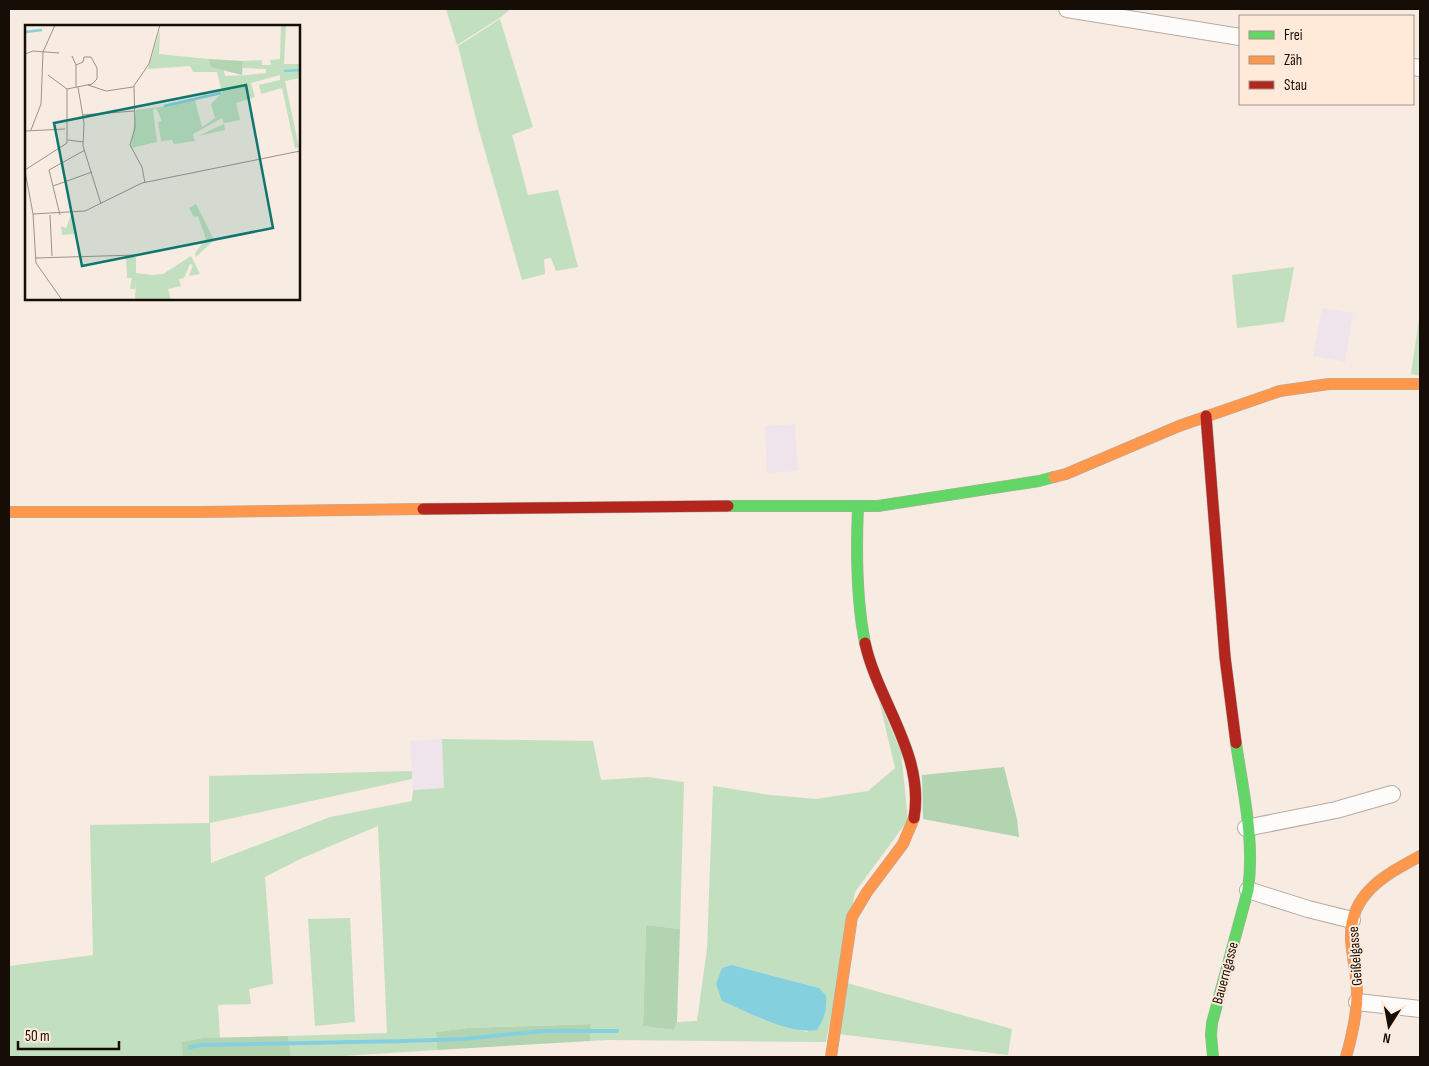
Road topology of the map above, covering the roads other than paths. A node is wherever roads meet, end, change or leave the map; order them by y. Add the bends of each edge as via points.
1 (1067, 9) edge
2 (1239, 37) edge
3 (1420, 384) edge
4 (1206, 416) junction
5 (858, 507) junction
6 (9, 512) edge
7 (1392, 794) dead end
8 (1246, 822) junction
9 (1420, 856) edge
10 (1248, 890) junction
11 (1352, 920) junction
12 (1358, 1002) junction
13 (1420, 1009) edge
14 (832, 1057) edge
15 (1213, 1057) edge
16 (1346, 1057) edge

1 - 2 street
3 - 4 street via 1366,382 1304,386 1280,390
4 - 5 street via 1092,464 1039,481
4 - 8 street, Bauerngasse via 1225,657
5 - 6 street
5 - 14 street via 857,537 866,650 914,776 916,803 904,843 858,904 852,917
7 - 8 street via 1336,810
8 - 10 street, Bauerngasse via 1251,854
9 - 11 street, Geißelgasse via 1374,885 1356,907
10 - 11 street
10 - 15 street, Bauerngasse via 1212,1022
11 - 12 street, Geißelgasse
12 - 13 street
12 - 16 street, Geißelgasse

